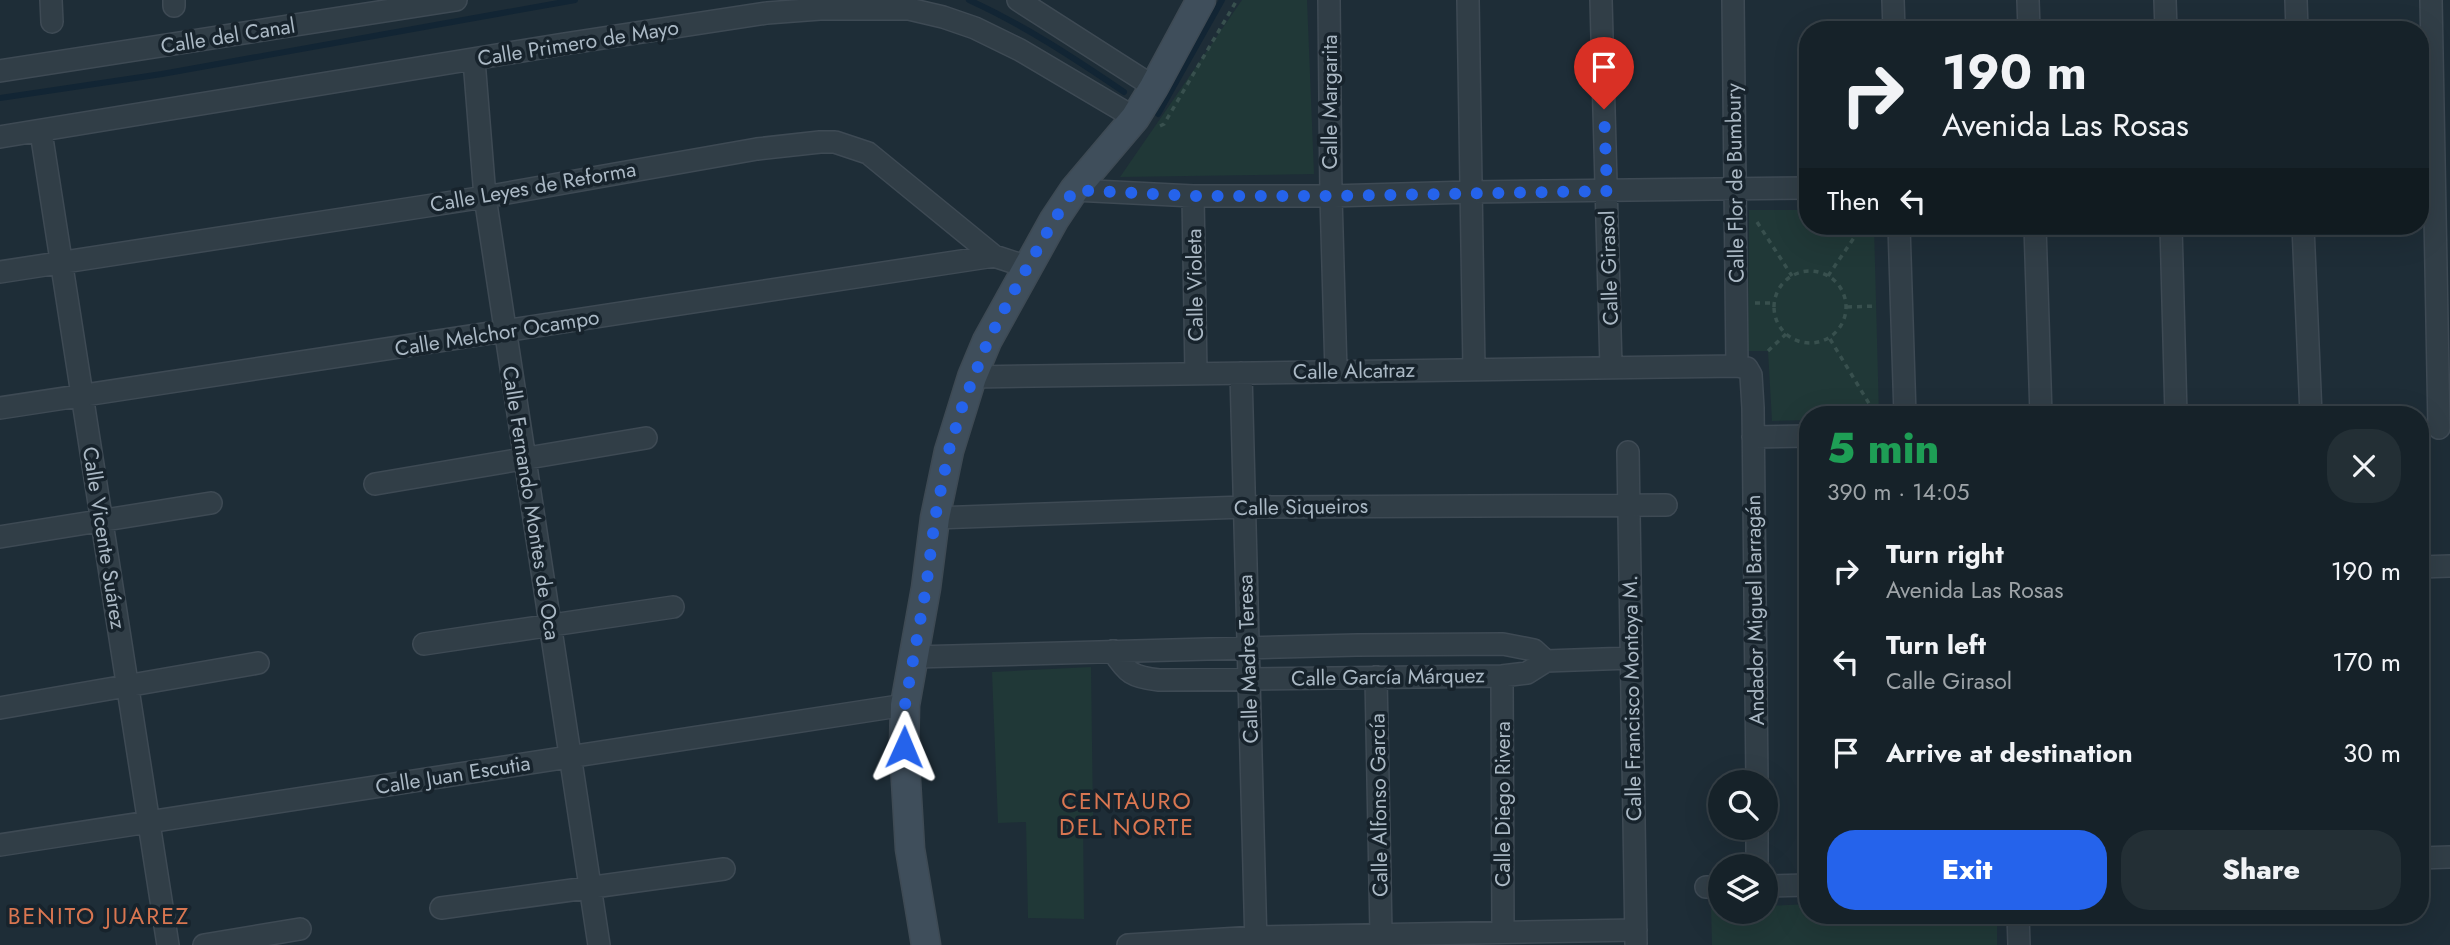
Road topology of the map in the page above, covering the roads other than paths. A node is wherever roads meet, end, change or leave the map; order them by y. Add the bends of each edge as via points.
1 (51, 0) edge
2 (456, 0) edge
3 (1018, 0) edge
4 (1201, 0) edge
5 (1329, 0) edge
6 (1468, 0) edge
7 (1601, 0) edge
8 (1733, 0) edge
9 (1893, 0) edge
10 (2028, 0) edge
11 (2165, 0) edge
12 (2296, 0) edge
13 (2431, 0) edge
14 (1894, 21) edge
15 (2029, 21) edge
16 (2166, 21) edge
17 (2297, 21) edge
18 (52, 22) dead end
19 (474, 60) junction
20 (0, 71) edge
21 (1154, 87) junction
22 (1135, 118) junction
23 (41, 132) junction
24 (0, 137) edge
25 (2435, 181) edge
26 (1799, 188) edge
27 (1735, 189) junction
28 (1074, 190) junction
29 (1607, 191) junction
30 (1471, 192) junction
31 (1194, 196) junction
32 (1331, 196) junction
33 (485, 197) junction
34 (1899, 235) edge
35 (2035, 235) edge
36 (2171, 235) edge
37 (2304, 235) edge
38 (994, 256) junction
39 (61, 262) junction
40 (1028, 267) junction
41 (0, 272) edge
42 (506, 332) junction
43 (1737, 366) junction
44 (1611, 367) junction
45 (1474, 369) junction
46 (1336, 372) junction
47 (1196, 373) junction
48 (1241, 373) junction
49 (972, 377) junction
50 (82, 395) junction
51 (1905, 406) edge
52 (2041, 406) edge
53 (2176, 406) edge
54 (2311, 406) edge
55 (0, 408) edge
56 (2436, 428) edge
57 (1799, 436) edge
58 (1753, 437) junction
59 (646, 438) dead end
60 (1628, 452) dead end
61 (524, 458) junction
62 (376, 484) dead end
63 (211, 503) dead end
64 (1629, 504) junction
65 (1666, 505) dead end
66 (1244, 507) junction
67 (935, 518) junction
68 (102, 520) junction
69 (0, 537) edge
70 (2450, 566) edge
71 (2429, 567) edge
72 (673, 607) dead end
73 (550, 627) junction
74 (424, 644) dead end
75 (1248, 648) junction
76 (1113, 651) junction
77 (914, 657) junction
78 (1632, 658) junction
79 (1546, 660) junction
80 (258, 663) dead end
81 (1502, 676) junction
82 (1376, 677) junction
83 (1249, 679) junction
84 (127, 686) junction
85 (905, 705) junction
86 (0, 708) edge
87 (572, 756) junction
88 (1757, 770) edge
89 (148, 822) junction
90 (0, 845) edge
91 (2450, 856) edge
92 (2429, 857) edge
93 (724, 869) dead end
94 (1799, 885) edge
95 (590, 886) junction
96 (1778, 886) edge
97 (441, 908) dead end
98 (2018, 924) edge
99 (300, 929) dead end
100 (1503, 932) junction
101 (1381, 933) junction
102 (1636, 938) edge
103 (1256, 941) edge
104 (168, 945) edge
105 (204, 945) edge
106 (599, 945) edge
107 (926, 945) edge
108 (1128, 945) edge
109 (2019, 945) edge

1 - 18 street
2 - 20 street, Calle del Canal
3 - 21 street
4 - 21 street
5 - 32 street, Calle Margarita
6 - 30 street
7 - 29 street, Calle Girasol
8 - 27 street, Calle Flor de Bumbury
9 - 14 street
10 - 15 street
11 - 16 street
12 - 17 street
13 - 25 street
19 - 22 street, Calle Primero de Mayo via 767,13 909,9 975,28
19 - 23 street, Calle Primero de Mayo
19 - 33 street, Calle Fernando Montes de Oca
21 - 22 street
22 - 28 street
23 - 24 street, Calle Primero de Mayo
23 - 39 street, Calle Vicente Suárez
25 - 56 street
26 - 27 street
27 - 29 street
27 - 43 street, Calle Flor de Bumbury
28 - 31 street
28 - 40 street
29 - 30 street
29 - 44 street, Calle Girasol
30 - 32 street
30 - 45 street
31 - 32 street
31 - 47 street, Calle Violeta
32 - 46 street, Calle Margarita
33 - 38 street, Calle Leyes de Reforma via 757,149 835,142 868,153
33 - 39 street, Calle Leyes de Reforma
33 - 42 street, Calle Fernando Montes de Oca
34 - 51 street
35 - 52 street
36 - 53 street
37 - 54 street
38 - 40 street, Calle Leyes de Reforma
38 - 42 street, Calle Melchor Ocampo
39 - 41 street, Calle Leyes de Reforma
39 - 50 street, Calle Vicente Suárez
40 - 49 street
42 - 50 street, Calle Melchor Ocampo
42 - 61 street, Calle Fernando Montes de Oca
43 - 44 street, Calle Alcatraz
43 - 58 street, Andador Miguel Barragán via 1747,368 1751,376
44 - 45 street, Calle Alcatraz
45 - 46 street, Calle Alcatraz
46 - 48 street, Calle Alcatraz
47 - 48 street, Calle Alcatraz
47 - 49 street, Calle Alcatraz
48 - 66 street, Calle Madre Teresa
49 - 67 street via 949,450
50 - 55 street, Calle Melchor Ocampo
50 - 68 street, Calle Vicente Suárez
57 - 58 street
58 - 88 street, Andador Miguel Barragán
59 - 61 street
60 - 64 street, Calle Francisco Montoya M.
61 - 62 street
61 - 73 street, Calle Fernando Montes de Oca
63 - 68 street
64 - 65 street, Calle Siqueiros
64 - 66 street, Calle Siqueiros
64 - 78 street, Calle Francisco Montoya M.
66 - 67 street, Calle Siqueiros
66 - 75 street, Calle Madre Teresa
67 - 77 street
68 - 69 street
68 - 84 street, Calle Vicente Suárez
70 - 71 street
72 - 73 street
73 - 74 street
73 - 87 street, Calle Fernando Montes de Oca
75 - 76 street, Calle García Márquez
75 - 79 street, Calle García Márquez via 1503,644 1534,650
75 - 83 street, Calle Madre Teresa
76 - 77 street, Calle García Márquez
76 - 83 street, Calle García Márquez via 1126,670 1139,678
77 - 85 street
78 - 79 street, Calle García Márquez
78 - 102 street, Calle Francisco Montoya M.
79 - 81 street, Calle García Márquez via 1527,673
80 - 84 street
81 - 82 street, Calle García Márquez
81 - 100 street, Calle Diego Rivera
82 - 83 street, Calle García Márquez
82 - 101 street, Calle Alfonso García
83 - 103 street, Calle Madre Teresa
84 - 86 street
84 - 89 street, Calle Vicente Suárez
85 - 87 street, Calle Juan Escutia
85 - 107 street via 910,849
87 - 89 street, Calle Juan Escutia
87 - 95 street, Calle Fernando Montes de Oca
89 - 90 street, Calle Juan Escutia
89 - 104 street, Calle Vicente Suárez
91 - 92 street
93 - 95 street
94 - 96 street
95 - 97 street
95 - 106 street, Calle Fernando Montes de Oca
98 - 109 street
99 - 105 street
100 - 101 street
100 - 102 street
101 - 103 street
103 - 108 street

